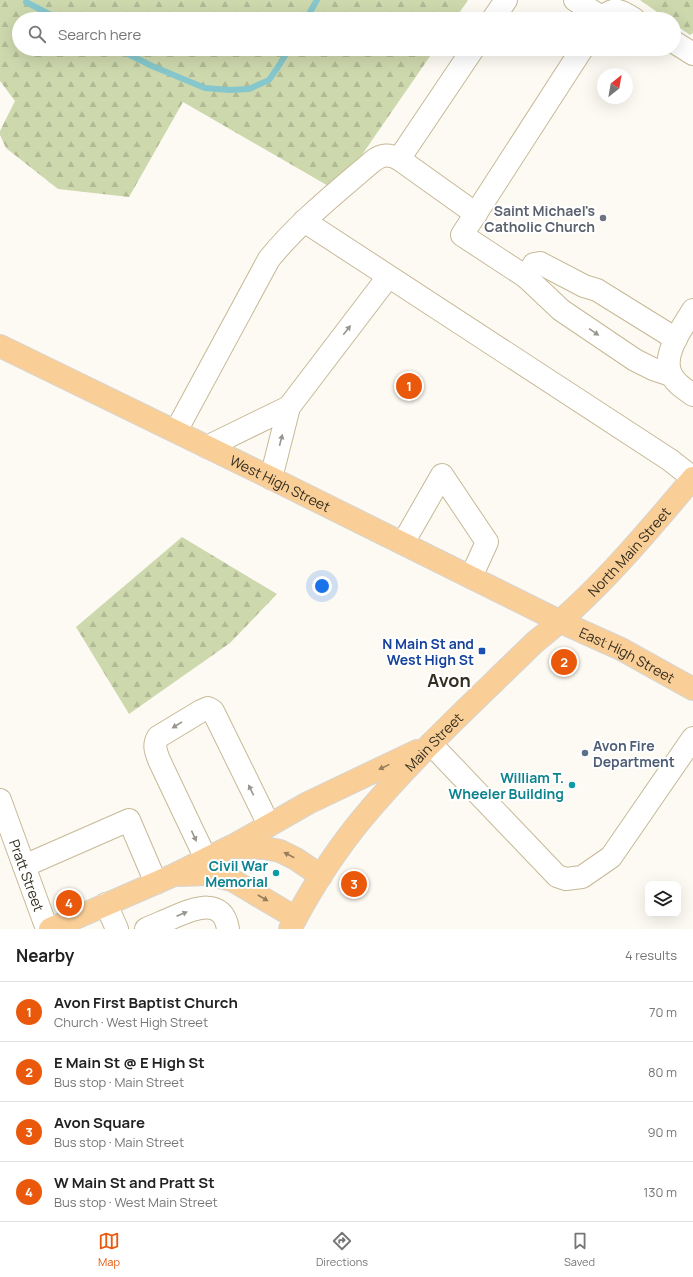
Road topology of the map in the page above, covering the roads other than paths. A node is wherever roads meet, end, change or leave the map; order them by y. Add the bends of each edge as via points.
1 (506, 0) edge
2 (575, 0) edge
3 (498, 12) edge
4 (593, 12) edge
5 (608, 12) edge
6 (621, 12) edge
7 (681, 46) edge
8 (693, 54) edge
9 (468, 56) edge
10 (578, 56) edge
11 (399, 159) junction
12 (476, 214) junction
13 (304, 221) junction
14 (388, 277) junction
15 (526, 277) junction
16 (693, 310) edge
17 (676, 339) junction
18 (0, 346) edge
19 (671, 375) junction
20 (693, 395) edge
21 (289, 407) junction
22 (176, 431) junction
23 (207, 447) junction
24 (271, 478) junction
25 (693, 478) edge
26 (403, 543) junction
27 (471, 577) junction
28 (561, 622) junction
29 (693, 689) edge
30 (693, 738) edge
31 (431, 744) junction
32 (0, 800) edge
33 (269, 825) junction
34 (230, 848) junction
35 (206, 859) junction
36 (24, 866) junction
37 (321, 876) junction
38 (165, 879) junction
39 (106, 904) junction
40 (293, 924) edge
41 (62, 927) edge
42 (47, 929) edge
43 (117, 929) edge
44 (146, 929) edge
45 (228, 929) edge

1 - 3 street
2 - 4 street
5 - 6 street
7 - 8 street
9 - 11 street
10 - 12 street
11 - 12 street
11 - 13 street via 379,156
12 - 15 street via 462,235
13 - 14 street
13 - 22 street via 268,259
21 -> 14 street
14 - 25 street
15 - 17 street via 534,264 540,263 597,290
15 -> 19 street via 561,310 635,360
16 - 17 street
17 - 19 street via 668,364
18 - 22 main road, West High Street
19 - 20 street via 679,385
21 - 23 street
24 -> 21 street
22 - 23 main road, West High Street
23 - 24 main road, West High Street
24 - 26 main road, West High Street
25 - 28 main road, North Main Street via 639,542
26 - 27 main road, West High Street
26 - 27 street via 442,475 487,542
27 - 28 main road, West High Street
28 - 29 main road, East High Street via 621,649
28 - 31 main road, Main Street via 535,642
30 - 31 street via 611,857 582,877 566,879 557,876
31 -> 33 main road via 308,803
31 - 37 main road, Main Street via 360,821
32 - 36 street, Pratt Street
33 - 34 main road
33 -> 35 street via 213,711 208,708 201,711 158,737 155,749
34 - 35 main road
37 -> 34 main road via 280,850
35 - 38 main road
36 - 38 street via 129,820
36 - 42 street, Pratt Street
37 - 40 main road, Main Street
38 - 39 main road
38 -> 40 main road, Main Street via 206,874 232,880
39 - 41 main road
39 - 43 street
44 -> 45 street via 194,908 208,906 219,911 226,919

